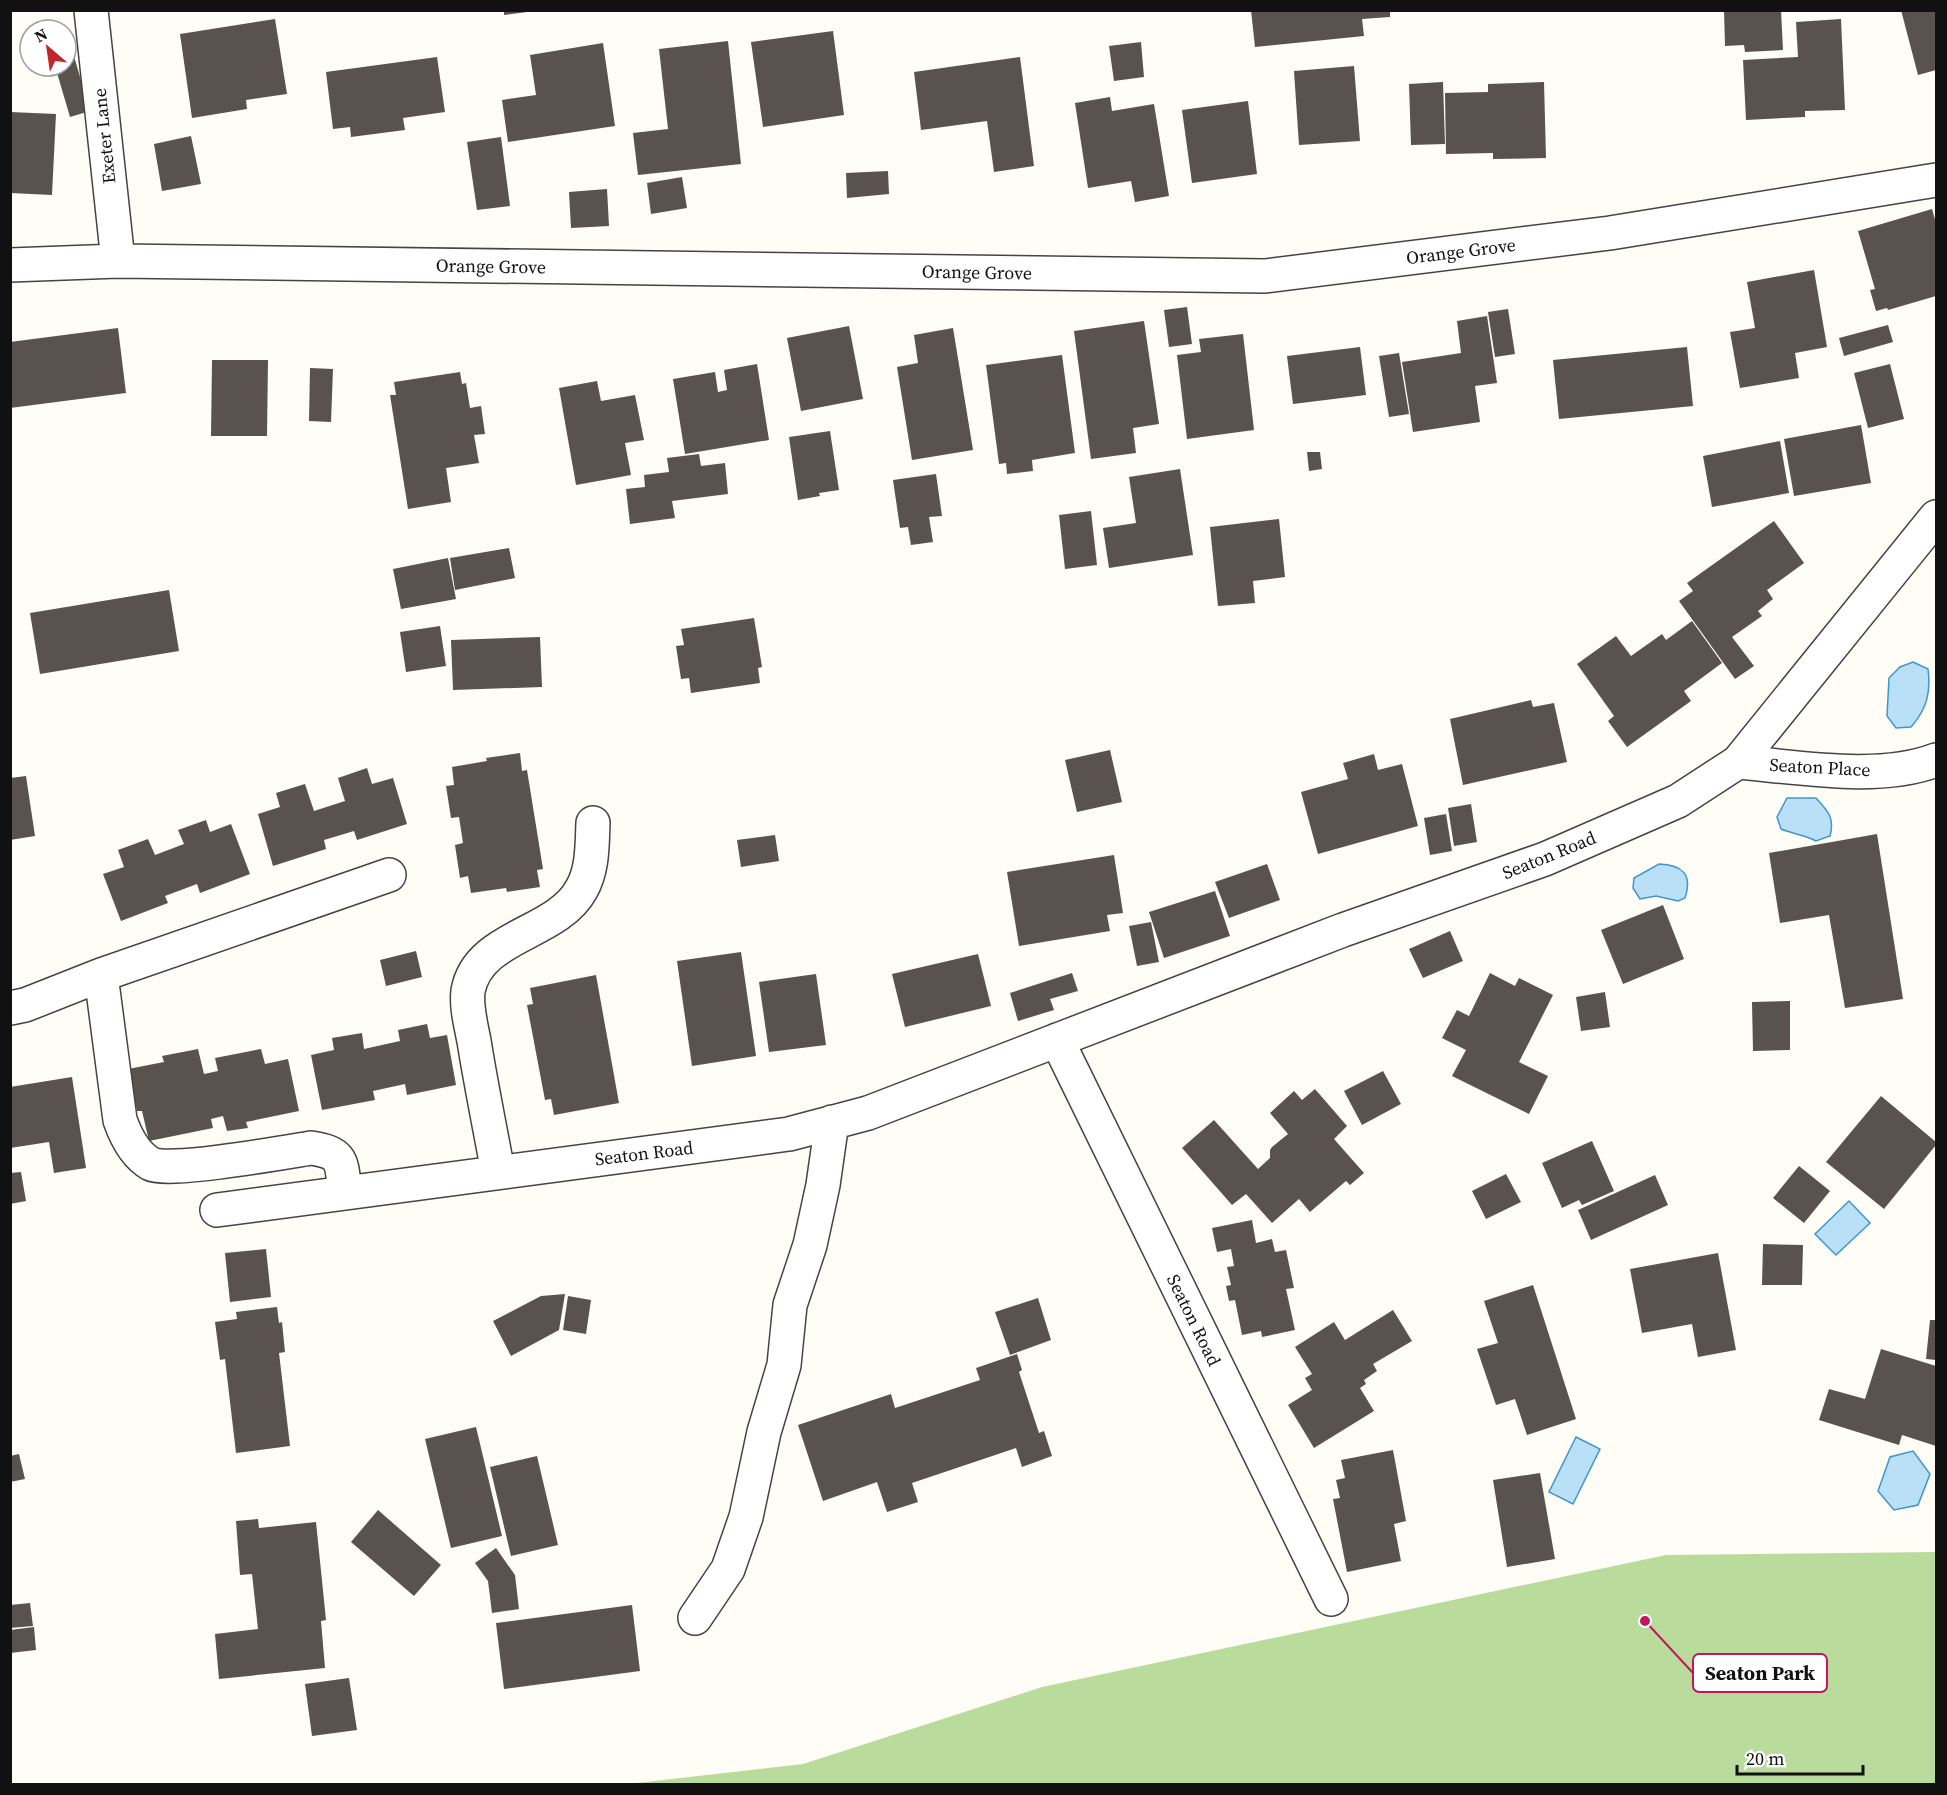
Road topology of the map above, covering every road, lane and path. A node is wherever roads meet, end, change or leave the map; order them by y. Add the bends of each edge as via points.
1 (91, 10) edge
2 (1936, 180) edge
3 (118, 261) junction
4 (10, 265) edge
5 (1936, 517) edge
6 (1936, 760) edge
7 (1738, 762) junction
8 (593, 823) dead end
9 (389, 875) dead end
10 (101, 975) junction
11 (10, 1008) edge
12 (1057, 1040) junction
13 (832, 1122) junction
14 (498, 1172) junction
15 (345, 1193) junction
16 (217, 1210) dead end
17 (1331, 1599) dead end
18 (695, 1618) dead end

1 - 3 street, Exeter Lane
2 - 3 street, Orange Grove via 1610,233 1264,276
3 - 4 street, Orange Grove
5 - 7 street, Seaton Road
6 - 7 street, Seaton Place via 1896,769 1850,772
7 - 12 street, Seaton Road via 1678,801 1545,859 1343,930
8 - 14 street via 589,871 581,890 554,916 490,954 478,966 468,989
9 - 10 street
10 - 11 street
10 - 15 street via 120,1120 143,1158 154,1166 168,1166 311,1148 325,1150 335,1154 340,1162
12 - 13 street, Seaton Road via 868,1113
12 - 17 street, Seaton Road
13 - 14 street, Seaton Road via 789,1134
13 - 18 street via 810,1245 790,1305 784,1365 764,1432 746,1517 728,1569
14 - 15 street, Seaton Road
15 - 16 street, Seaton Road

